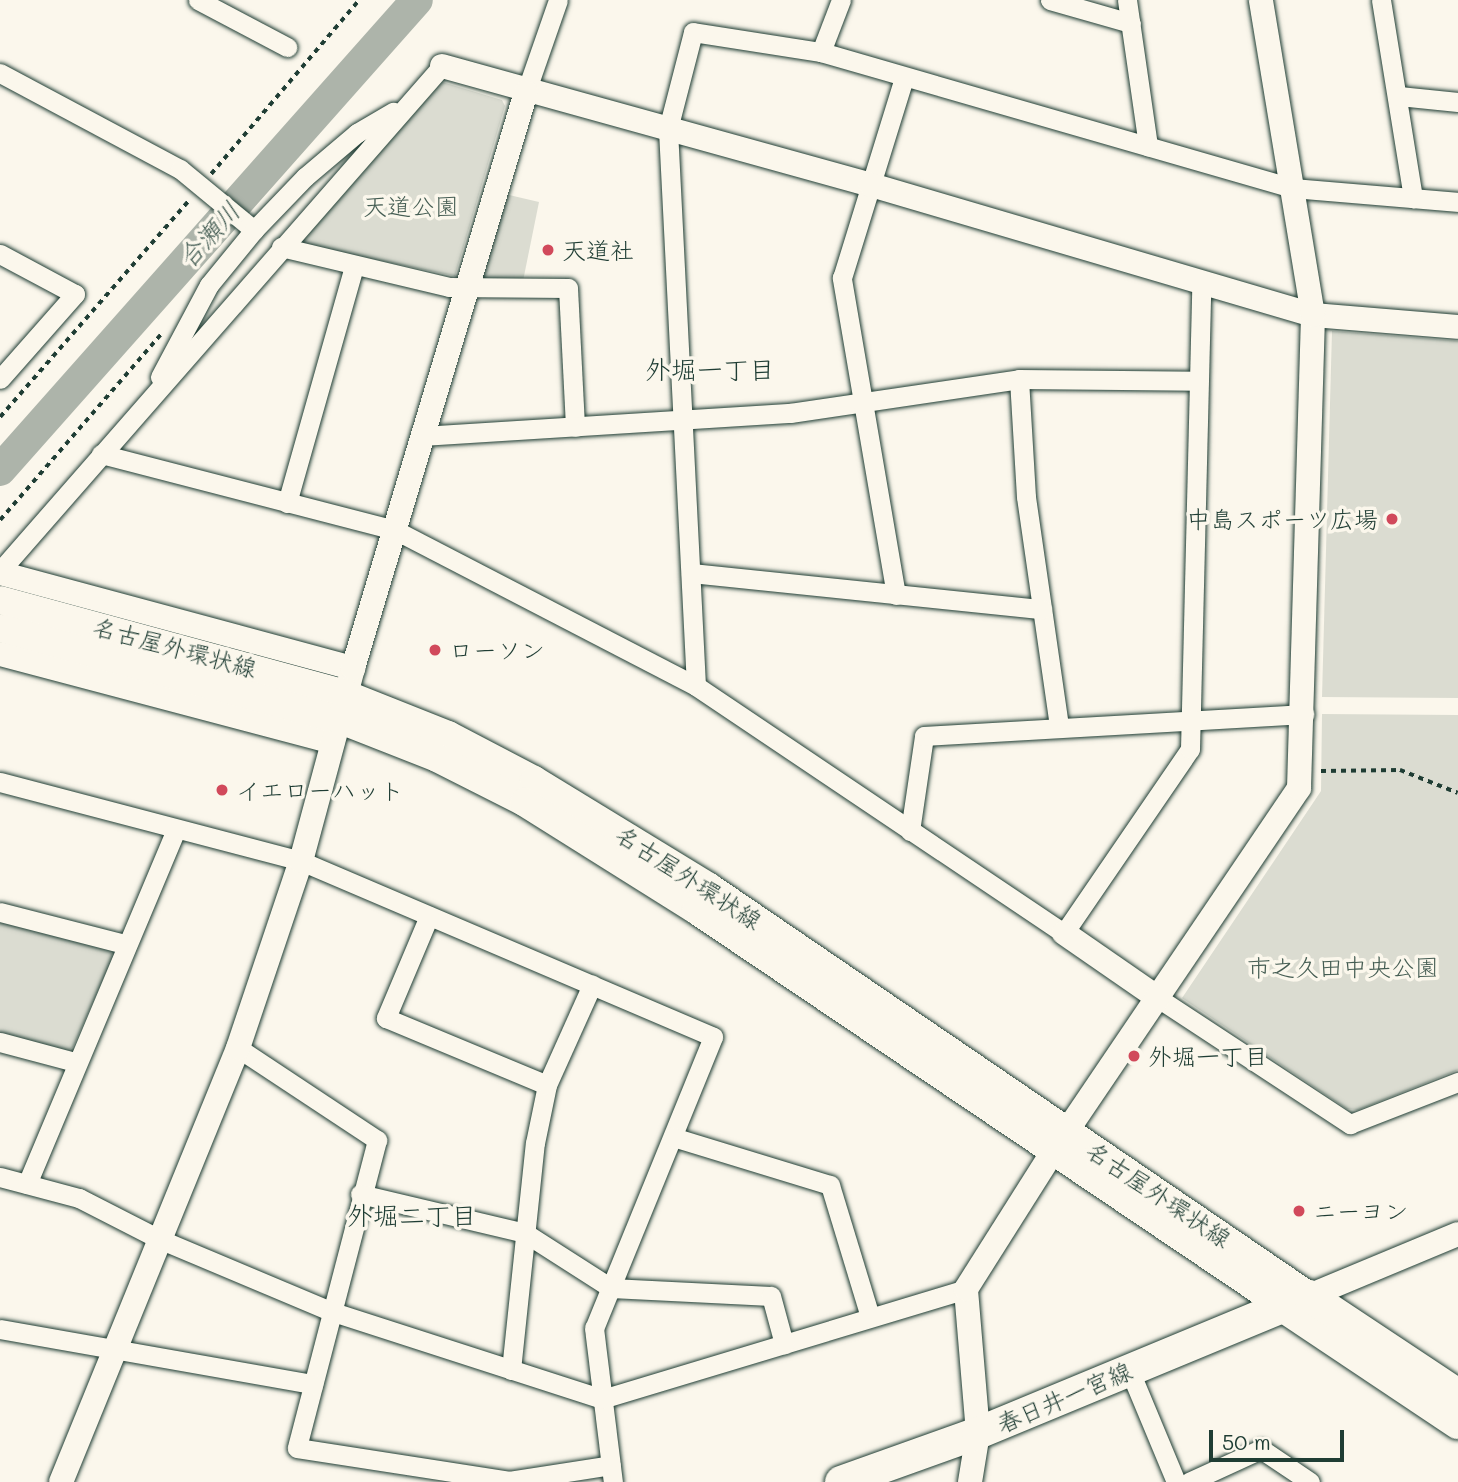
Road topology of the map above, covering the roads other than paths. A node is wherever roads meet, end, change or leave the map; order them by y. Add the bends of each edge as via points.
1 (198, 0) edge
2 (558, 0) edge
3 (841, 0) edge
4 (1050, 0) edge
5 (1127, 0) edge
6 (1261, 0) edge
7 (1381, 0) edge
8 (1131, 23) junction
9 (287, 47) dead end
10 (821, 52) junction
11 (442, 66) joint
12 (0, 73) edge
13 (904, 78) junction
14 (526, 92) junction
15 (1399, 96) junction
16 (1458, 102) edge
17 (404, 106) junction
18 (668, 129) junction
19 (1148, 146) junction
20 (871, 185) junction
21 (1293, 188) junction
22 (1413, 198) junction
23 (1458, 202) edge
24 (254, 230) junction
25 (281, 247) junction
26 (0, 254) edge
27 (354, 266) junction
28 (1201, 284) junction
29 (466, 287) junction
30 (1313, 315) junction
31 (1458, 327) edge
32 (0, 379) edge
33 (1019, 379) junction
34 (1199, 381) junction
35 (152, 393) junction
36 (866, 403) junction
37 (681, 420) junction
38 (575, 427) junction
39 (423, 436) junction
40 (101, 454) junction
41 (287, 503) junction
42 (395, 530) junction
43 (0, 572) edge
44 (691, 573) junction
45 (896, 594) junction
46 (1042, 609) junction
47 (6, 624) edge
48 (696, 686) junction
49 (342, 706) junction
50 (1304, 714) junction
51 (1192, 721) junction
52 (1059, 725) junction
53 (0, 782) edge
54 (176, 830) junction
55 (911, 831) junction
56 (301, 861) junction
57 (0, 912) edge
58 (429, 916) junction
59 (1064, 933) junction
60 (125, 944) junction
61 (592, 985) junction
62 (1158, 998) junction
63 (0, 1042) edge
64 (238, 1048) junction
65 (75, 1062) junction
66 (1458, 1082) edge
67 (547, 1085) junction
68 (673, 1137) junction
69 (1061, 1141) junction
70 (0, 1177) edge
71 (27, 1184) junction
72 (360, 1194) junction
73 (525, 1233) junction
74 (1458, 1234) edge
75 (159, 1239) junction
76 (611, 1288) junction
77 (966, 1290) junction
78 (1298, 1302) junction
79 (330, 1311) junction
80 (870, 1317) junction
81 (0, 1329) edge
82 (784, 1344) junction
83 (117, 1348) junction
84 (1129, 1369) junction
85 (511, 1370) junction
86 (313, 1384) junction
87 (1458, 1395) edge
88 (602, 1399) junction
89 (1458, 1423) edge
90 (978, 1433) junction
91 (612, 1474) edge
92 (61, 1482) edge
93 (841, 1482) edge
94 (970, 1482) edge
95 (1176, 1482) edge
96 (1189, 1482) edge
97 (1310, 1482) edge

1 - 9 street
2 - 14 street
3 - 10 street
4 - 8 street
5 - 8 street
6 - 21 street
7 - 15 street
8 - 19 street
10 - 13 street
10 - 18 street via 693,32
11 - 14 street
11 - 17 street
12 - 24 street via 180,169
13 - 19 street
13 - 20 street
14 - 18 street
14 - 29 street
15 - 16 street
15 - 22 street
17 - 24 street via 357,133 304,177
17 - 25 street
18 - 20 street
18 - 37 street
19 - 21 street
20 - 28 street
20 - 36 street via 842,278
21 - 22 street
21 - 30 street
22 - 23 street
24 - 35 street via 209,285
25 - 27 street
25 - 35 street
26 - 32 street via 75,294
27 - 29 street
27 - 41 street
28 - 30 street
28 - 34 street
29 - 38 street via 568,288
29 - 39 street
30 - 31 street
30 - 50 street
33 - 34 street
33 - 36 street
33 - 46 street via 1026,497
34 - 51 street
35 - 40 street
36 - 37 street
36 - 45 street
37 - 38 street
37 - 44 street
38 - 39 street
39 - 42 street
40 - 41 street
40 - 43 street
41 - 42 street
42 - 48 street
42 - 49 street
43 - 49 street
44 - 45 street
44 - 48 street
45 - 46 street
46 - 52 street
47 - 49 main road, 名古屋外環状線
48 - 55 street
49 - 56 street
49 - 69 main road, 名古屋外環状線 via 524,802
50 - 51 street
50 - 62 street via 1302,771 1290,803
51 - 52 street
51 - 59 street via 1190,749
52 - 55 street via 925,736
53 - 54 street
54 - 56 street
54 - 60 street
55 - 59 street
56 - 58 street
56 - 64 street
57 - 60 street
58 - 61 street
58 - 67 street via 386,1018
59 - 62 street
60 - 65 street
61 - 67 street
61 - 68 street via 713,1037
62 - 66 street via 1350,1124
62 - 69 street
63 - 65 street
64 - 72 street via 377,1140
64 - 75 street
65 - 71 street
67 - 73 street
68 - 76 street
68 - 80 street via 830,1185
69 - 77 street
69 - 78 main road, 名古屋外環状線
70 - 71 street
71 - 75 street via 79,1198
72 - 73 street
72 - 79 street
73 - 76 street
73 - 85 street
74 - 78 street
75 - 79 street
75 - 83 street
76 - 82 street via 771,1296
76 - 88 street via 594,1328
77 - 80 street
77 - 90 street
78 - 84 main road, 春日井一宮線
78 - 87 main road
78 - 89 main road
79 - 85 street
79 - 86 street
80 - 82 street
81 - 83 street
82 - 88 street
83 - 86 street
83 - 92 street
84 - 90 main road, 春日井一宮線
84 - 95 street
85 - 88 street
86 - 91 street via 297,1448 509,1481
88 - 91 street
90 - 93 main road, 春日井一宮線
90 - 94 street
96 - 97 street via 1261,1449

